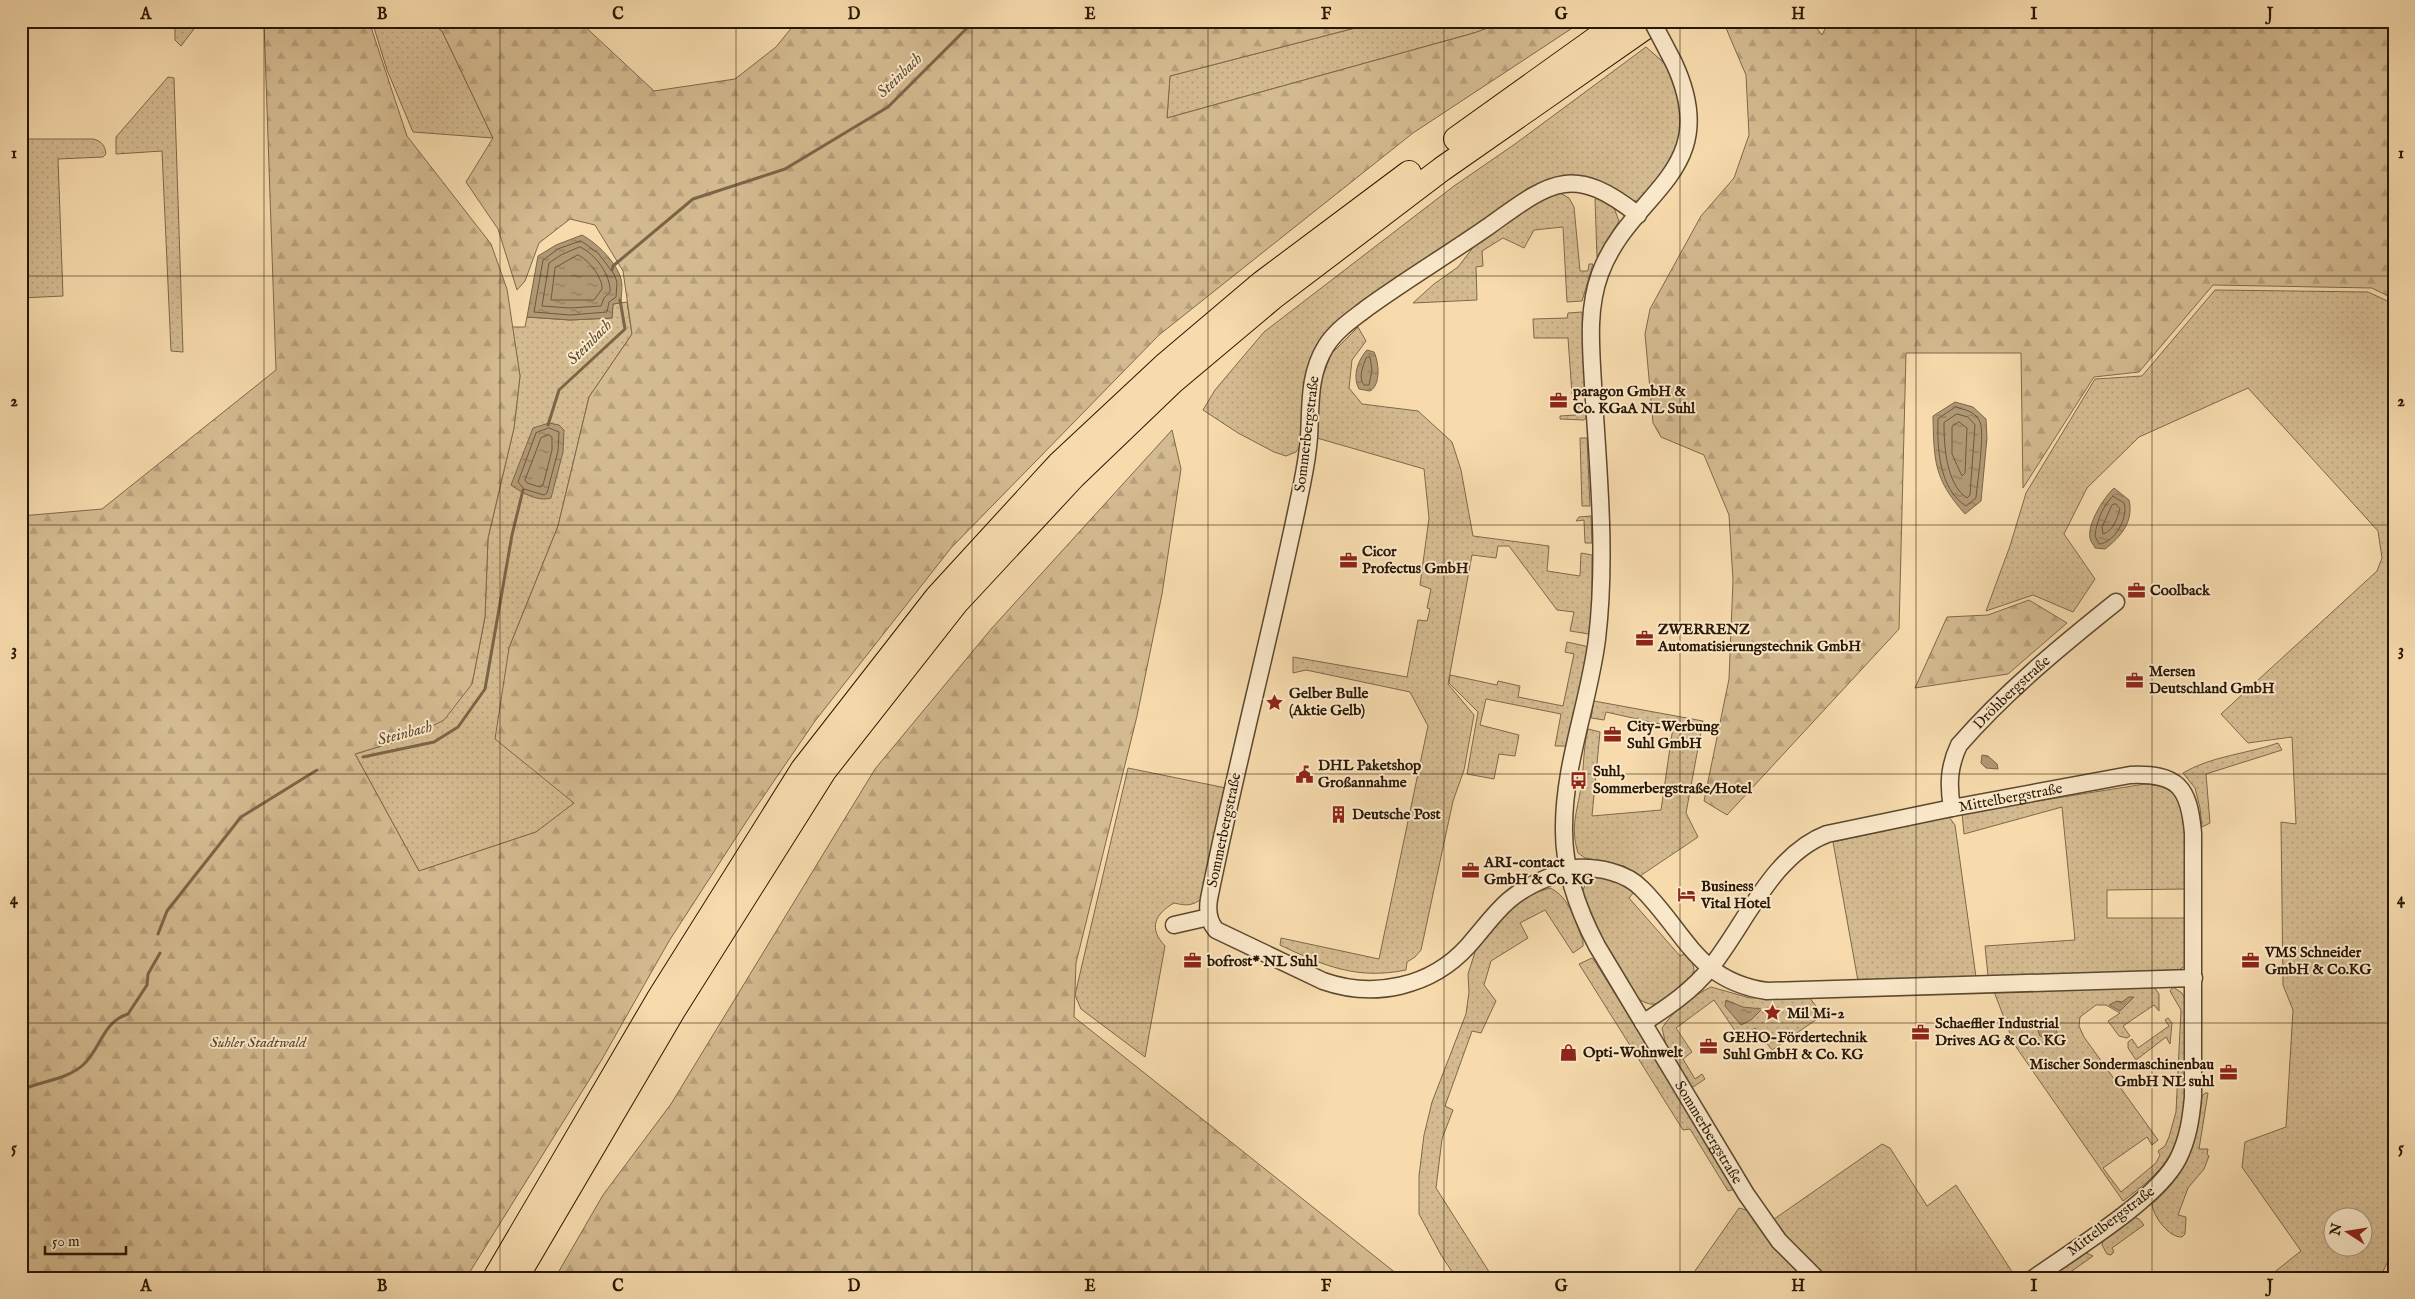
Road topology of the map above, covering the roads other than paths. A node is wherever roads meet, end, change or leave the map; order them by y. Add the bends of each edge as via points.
1 (1621, 21) edge
2 (1653, 21) edge
3 (1638, 216) junction
4 (2116, 602) dead end
5 (1952, 808) junction
6 (1567, 870) junction
7 (1209, 917) junction
8 (1174, 925) dead end
9 (1711, 968) junction
10 (2194, 978) junction
11 (666, 1004) junction
12 (1643, 1023) junction
13 (495, 1278) edge
14 (516, 1278) edge
15 (1816, 1278) edge
16 (2034, 1278) edge

1 - 11 highway via 1356,211 1262,283 1164,366 1059,464 937,597 803,769
2 - 3 street, Sommerbergstraße, bridge via 1674,63 1689,110 1686,143 1670,176
2 - 11 highway via 1442,168 1272,298 1172,382 1074,476 956,603 824,771
3 - 6 street, Sommerbergstraße via 1606,259 1592,307 1600,609 1590,684 1568,786 1564,830
3 - 7 street, Sommerbergstraße via 1599,189 1567,184 1550,186 1386,294 1344,325 1327,344 1312,378 1306,467 1230,798 1209,899
4 - 5 street, Dröhbergstraße via 2014,689 1959,745 1948,782
5 - 9 street, Mittelbergstraße via 1811,840 1791,855 1775,874
5 - 10 street, Mittelbergstraße via 2130,775 2150,774 2177,785 2187,797 2191,811
6 - 7 street via 1514,895 1498,908 1468,946 1445,966 1406,985 1384,990 1341,988 1323,981 1216,930
6 - 9 street via 1612,872 1642,888 1684,942
6 - 12 street, Sommerbergstraße via 1582,917
7 - 8 street
9 - 10 street via 1732,982 1767,991
9 - 12 street, Mittelbergstraße via 1690,991
10 - 16 street, Mittelbergstraße via 2192,1105 2185,1144 2177,1161 2166,1178 2141,1202
11 - 13 highway
11 - 14 highway
12 - 15 street, Sommerbergstraße via 1767,1224 1779,1241

